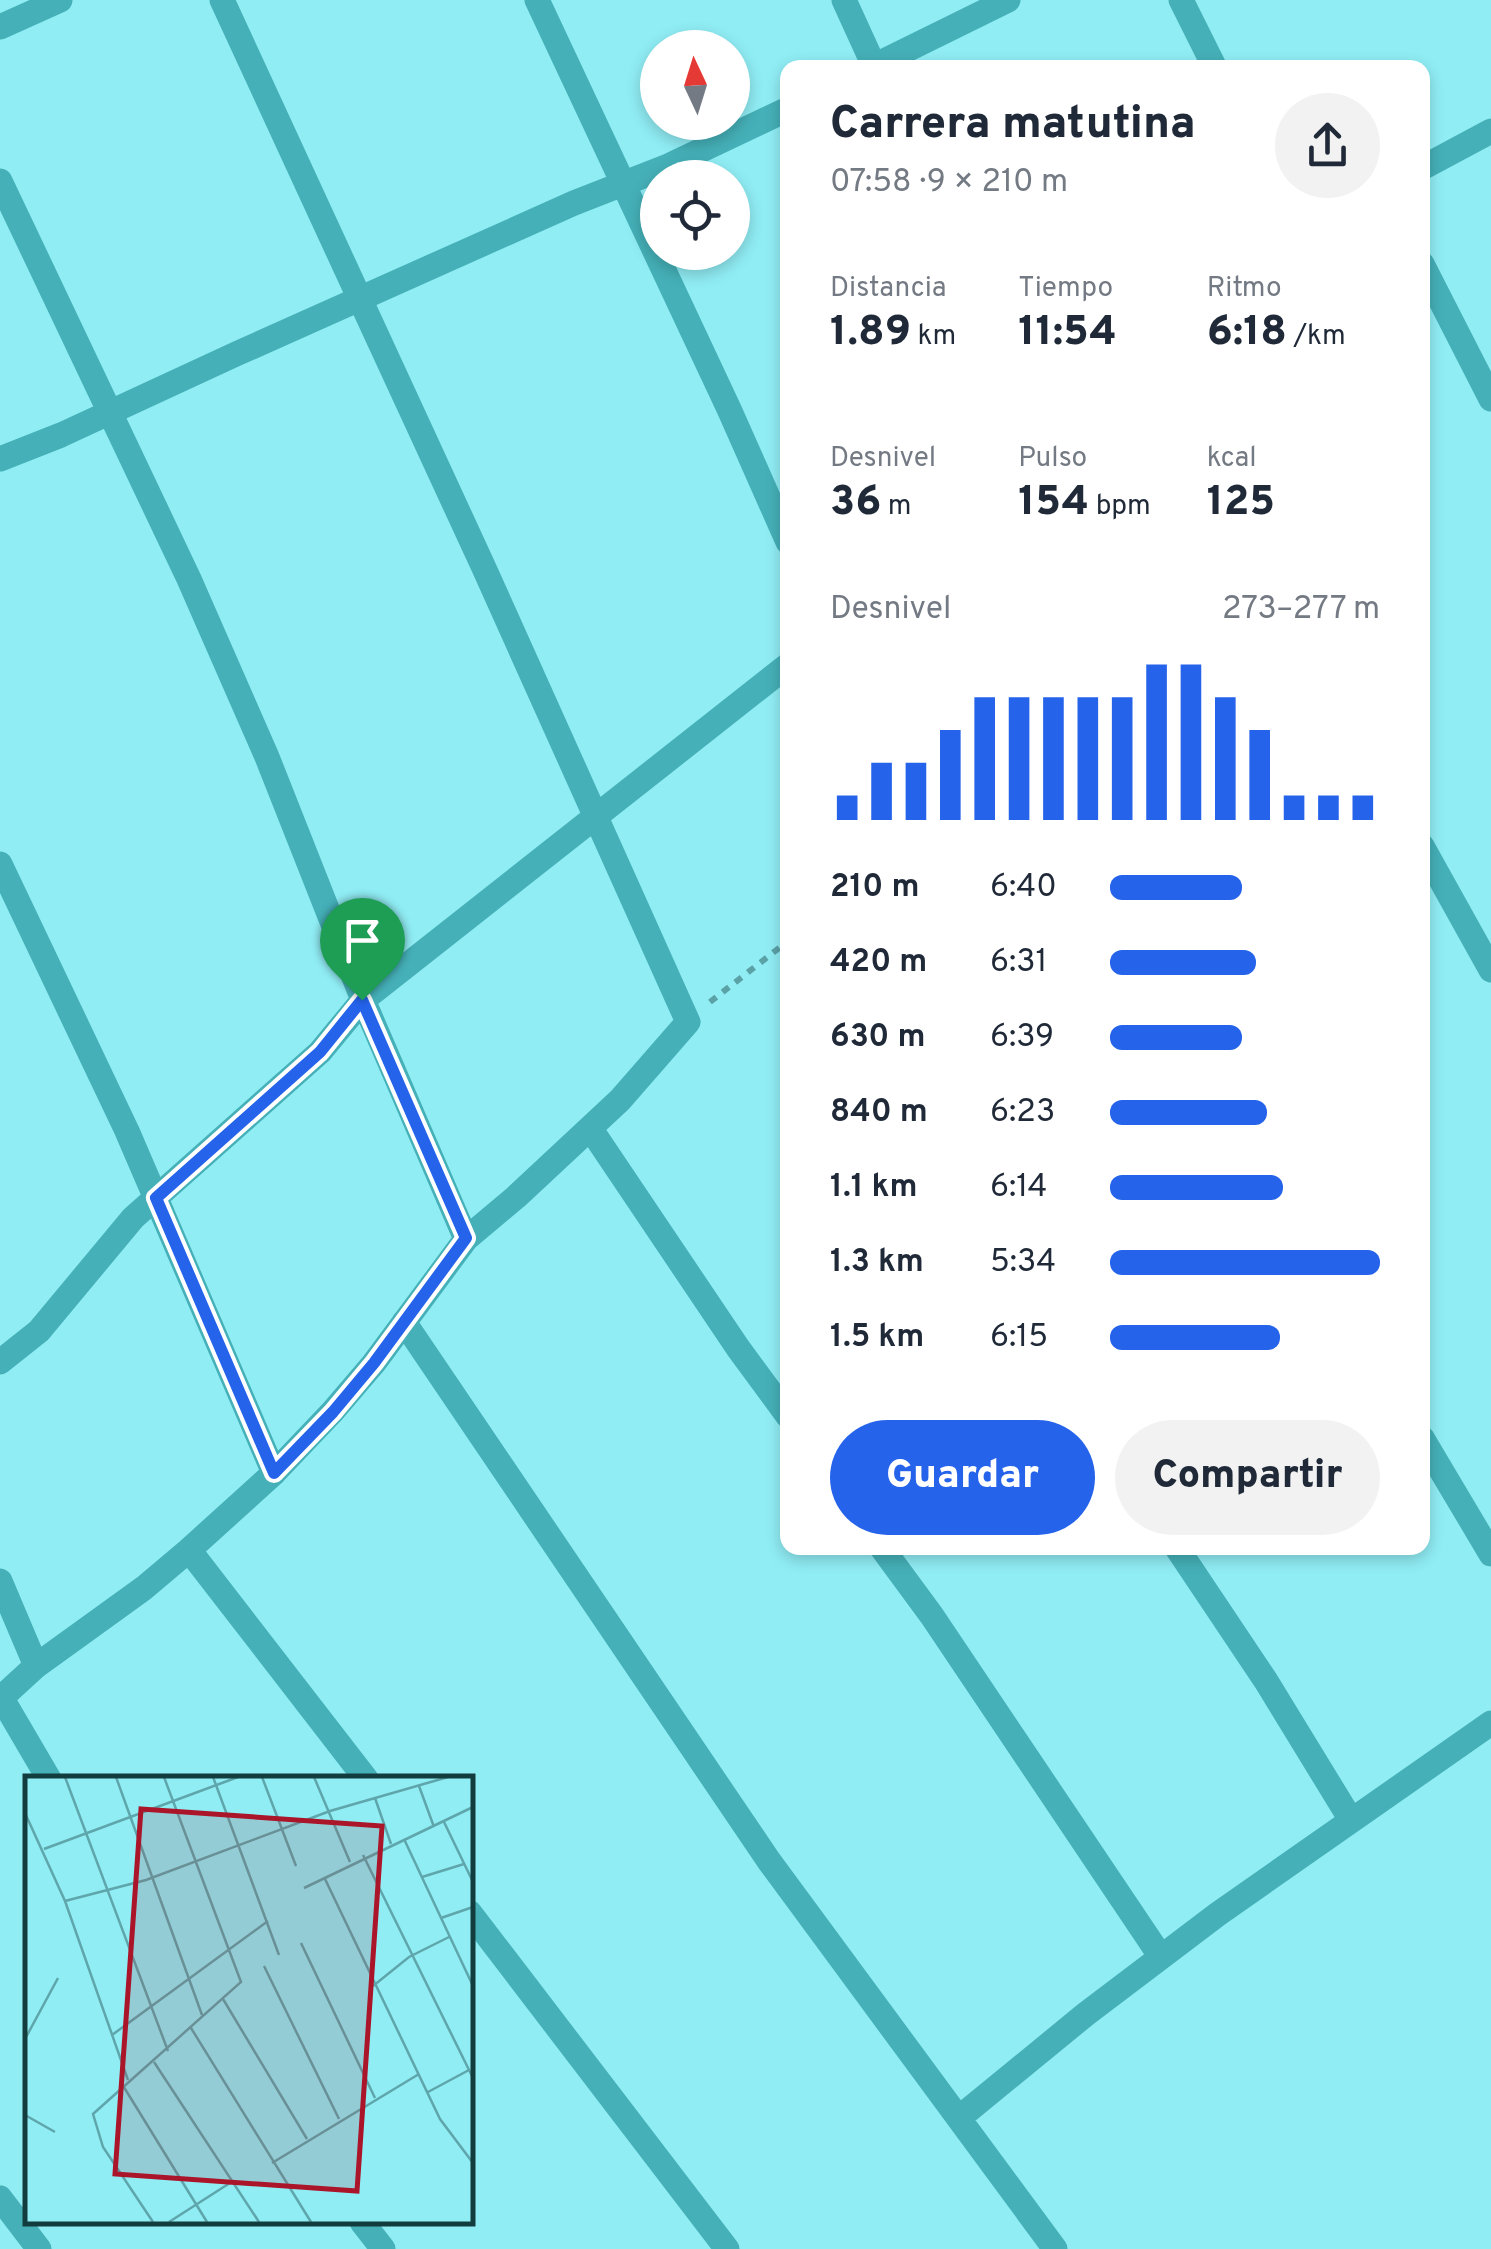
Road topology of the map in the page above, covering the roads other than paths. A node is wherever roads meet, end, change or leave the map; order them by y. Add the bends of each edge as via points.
1 (60, 0) edge
2 (222, 0) edge
3 (536, 0) edge
4 (844, 0) edge
5 (1008, 0) edge
6 (1181, 0) edge
7 (0, 28) edge
8 (870, 60) edge
9 (887, 60) edge
10 (1211, 60) edge
11 (780, 113) edge
12 (1491, 131) edge
13 (1430, 164) edge
14 (0, 180) edge
15 (622, 184) junction
16 (1430, 280) edge
17 (360, 298) junction
18 (1491, 400) edge
19 (110, 413) junction
20 (0, 459) edge
21 (780, 524) edge
22 (780, 671) edge
23 (595, 816) junction
24 (1430, 860) edge
25 (0, 864) edge
26 (1491, 970) edge
27 (362, 1000) junction
28 (590, 1128) junction
29 (156, 1198) junction
30 (466, 1238) junction
31 (404, 1322) junction
32 (0, 1362) edge
33 (780, 1405) edge
34 (1430, 1451) edge
35 (274, 1473) junction
36 (189, 1550) junction
37 (1491, 1554) edge
38 (887, 1555) edge
39 (1183, 1555) edge
40 (0, 1582) edge
41 (36, 1666) junction
42 (1, 1698) edge
43 (1491, 1724) edge
44 (48, 1776) edge
45 (364, 1776) edge
46 (1351, 1820) junction
47 (472, 1916) edge
48 (1160, 1957) junction
49 (959, 2118) junction
50 (0, 2198) edge
51 (364, 2224) edge
52 (724, 2248) edge
53 (39, 2249) edge
54 (383, 2249) edge
55 (1055, 2249) edge

1 - 7 street
2 - 17 street
3 - 15 street
4 - 8 street
5 - 9 street
6 - 10 street
11 - 15 street
12 - 13 street
14 - 19 street
15 - 17 street
15 - 21 street
16 - 18 street
17 - 19 street
17 - 23 street
19 - 20 street
19 - 27 street via 267,757
22 - 23 street
23 - 27 street
23 - 28 street via 688,1022
24 - 26 street
25 - 29 street
27 - 29 street via 320,1052
27 - 30 street
28 - 30 street
28 - 33 street
29 - 32 street via 39,1331
29 - 35 street
30 - 31 street
31 - 35 street
31 - 49 street via 769,1861
34 - 37 street
35 - 36 street
36 - 41 street
36 - 45 street
38 - 48 street
39 - 46 street
40 - 41 street
41 - 42 street
42 - 44 street
43 - 46 street
46 - 48 street
47 - 52 street
48 - 49 street
49 - 55 street
50 - 53 street
51 - 54 street

